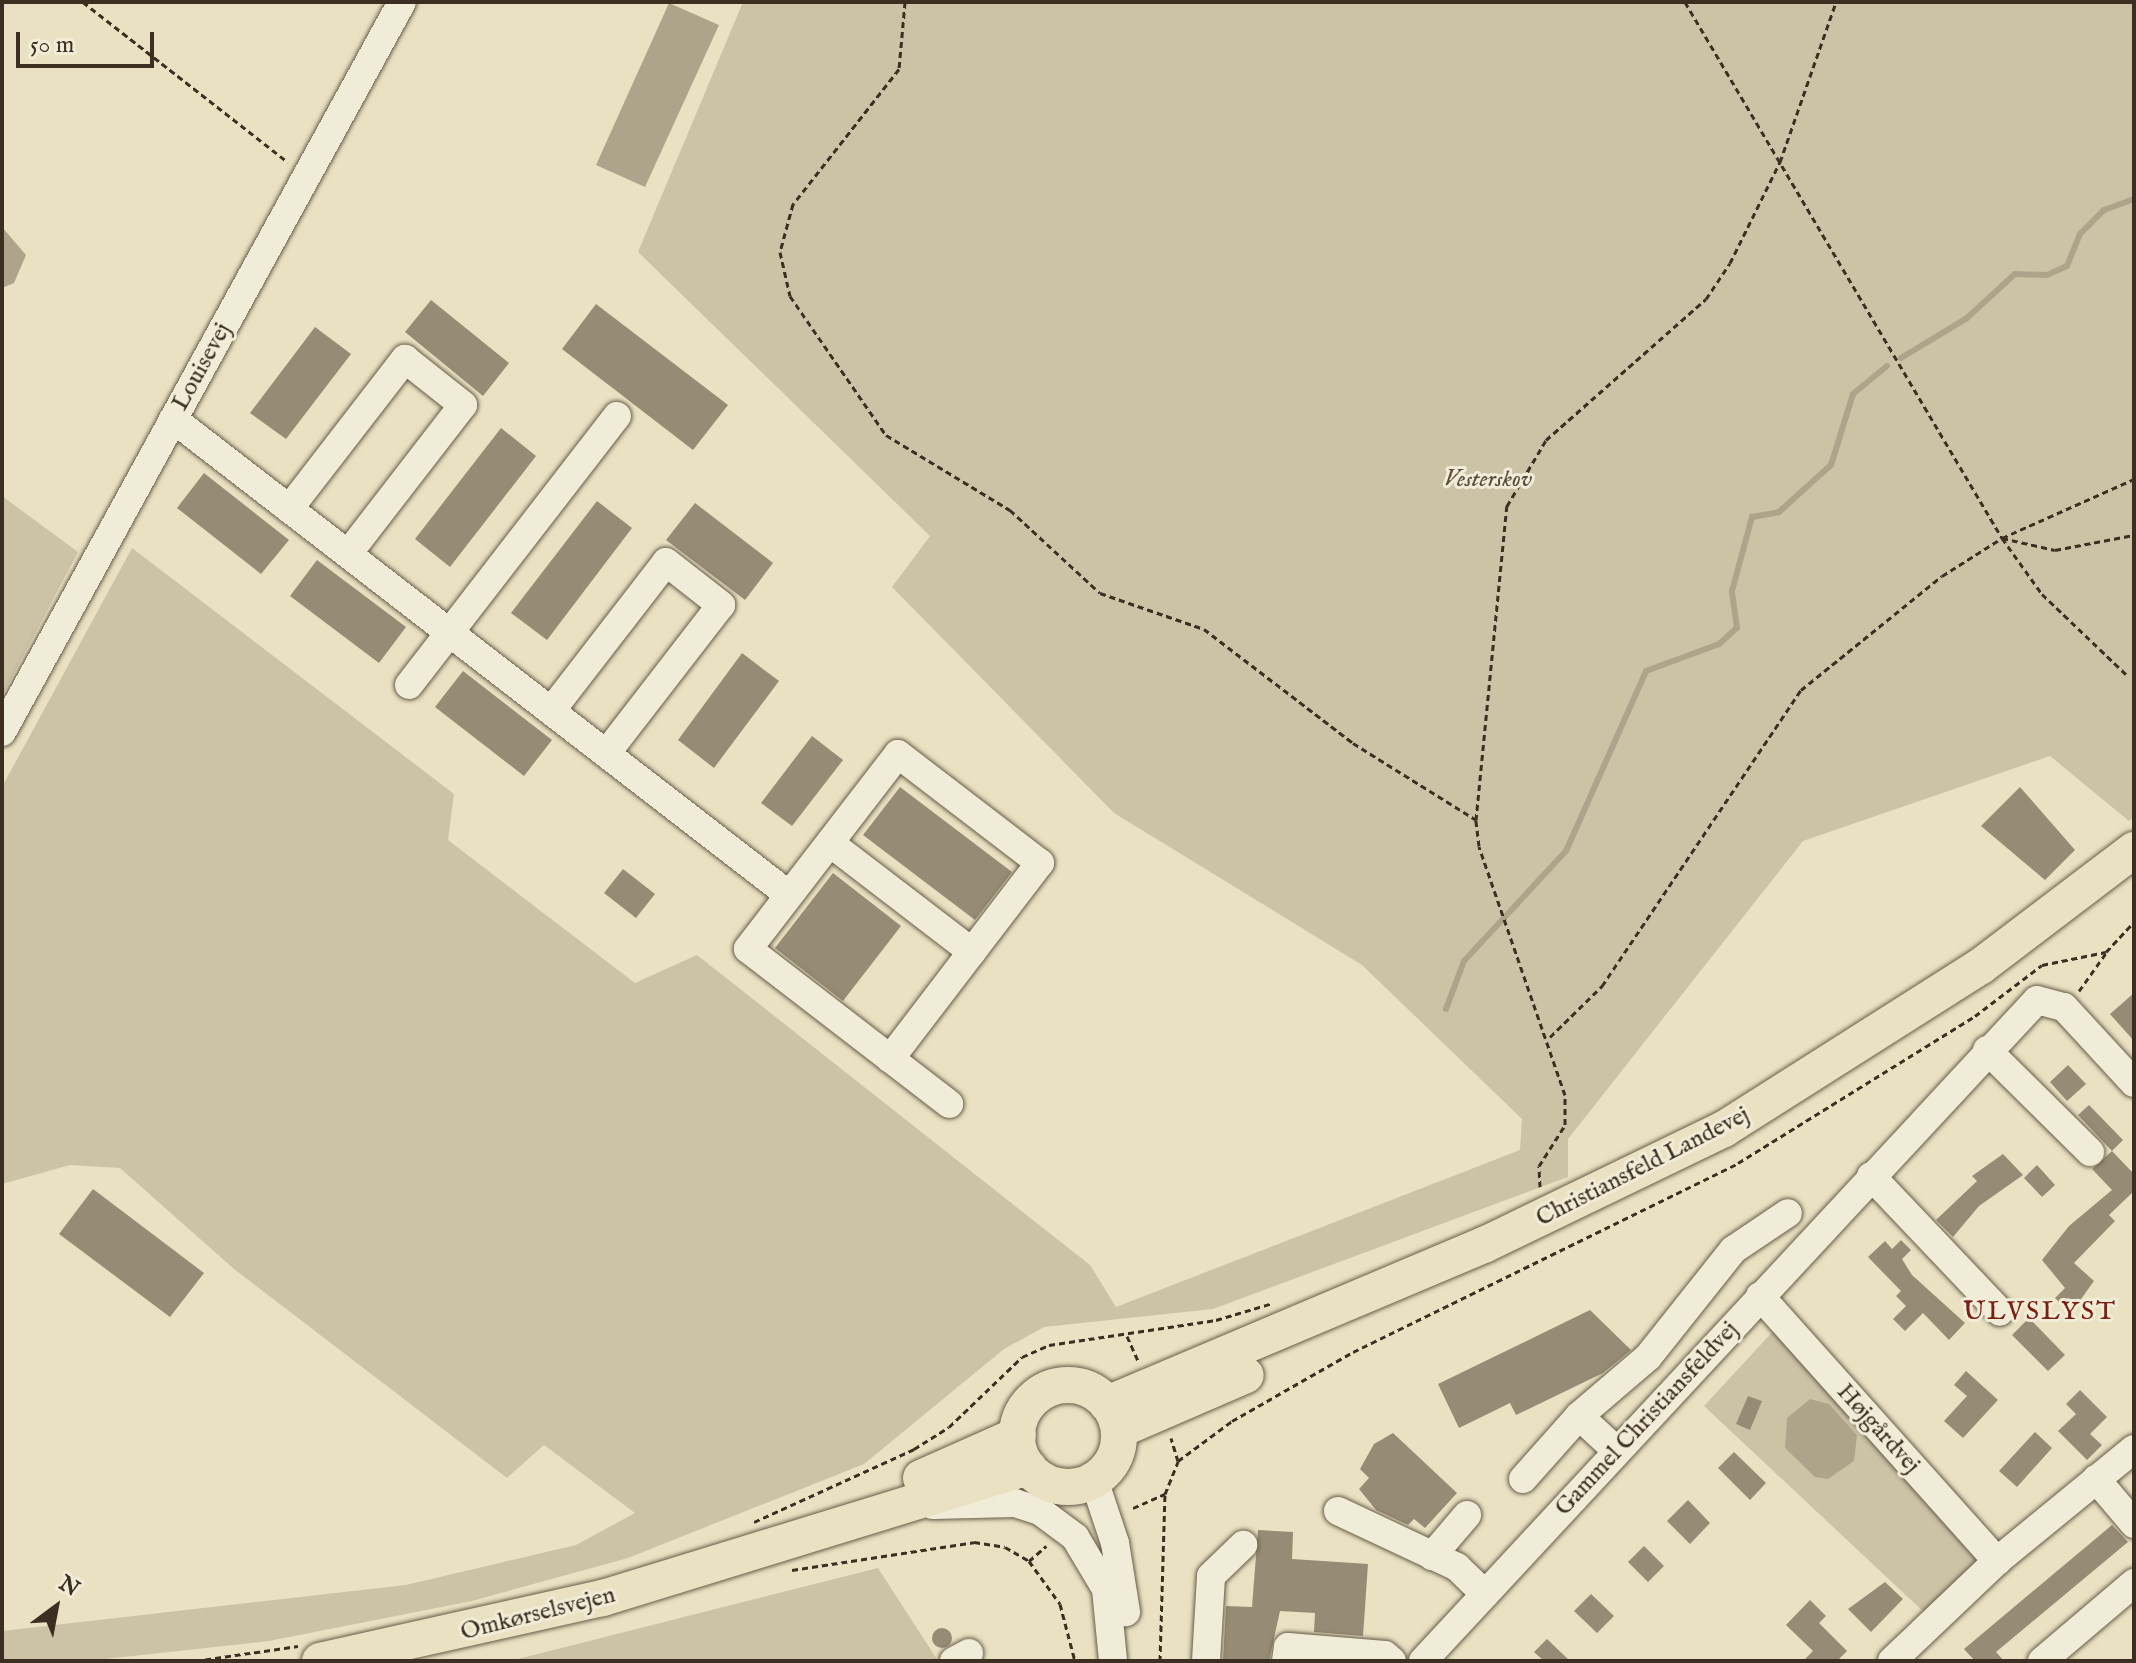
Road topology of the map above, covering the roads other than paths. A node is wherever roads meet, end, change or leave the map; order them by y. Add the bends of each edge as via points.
1 (402, 2) edge
2 (617, 416) dead end
3 (173, 419) junction
4 (289, 509) junction
5 (348, 554) junction
6 (450, 633) junction
7 (409, 685) dead end
8 (551, 711) junction
9 (2, 732) edge
10 (606, 754) junction
11 (830, 843) junction
12 (2134, 850) edge
13 (2134, 873) edge
14 (789, 895) junction
15 (972, 952) junction
16 (1987, 1050) junction
17 (890, 1059) junction
18 (2134, 1083) edge
19 (949, 1104) dead end
20 (2090, 1152) dead end
21 (1871, 1176) junction
22 (1788, 1213) dead end
23 (1760, 1296) junction
24 (2000, 1312) dead end
25 (1579, 1416) junction
26 (1113, 1417) junction
27 (2134, 1449) edge
28 (1023, 1451) junction
29 (1617, 1451) junction
30 (1523, 1479) dead end
31 (2096, 1479) junction
32 (1094, 1480) junction
33 (901, 1507) junction
34 (1338, 1511) dead end
35 (1467, 1515) dead end
36 (2134, 1524) edge
37 (747, 1541) junction
38 (1243, 1545) dead end
39 (1432, 1556) junction
40 (1997, 1561) junction
41 (2134, 1583) edge
42 (1485, 1594) junction
43 (320, 1661) edge
44 (1113, 1661) edge
45 (1131, 1661) edge
46 (1206, 1661) edge
47 (1286, 1661) edge
48 (1392, 1661) edge
49 (1423, 1661) edge
50 (1892, 1661) edge
51 (2042, 1661) edge

1 - 3 street, Louisevej
2 - 6 street
3 - 4 street
3 - 9 street, Louisevej
4 - 5 street
4 - 5 street via 405,359 463,405
5 - 6 street
6 - 7 street
6 - 8 street
8 - 10 street
8 - 10 street via 666,562 721,605
10 - 14 street
11 - 14 street
11 - 15 street
11 - 15 street via 898,754 910,763 1040,863
12 - 26 main road, Christiansfeld Landevej via 1968,975 1724,1129
13 - 26 main road, Christiansfeld Landevej via 1992,983 1866,1067 1703,1162 1463,1278
14 - 17 street via 748,949
15 - 17 street
16 - 18 street, Gammel Christiansfeldvej via 2037,1000 2051,999
16 - 20 street
16 - 21 street, Gammel Christiansfeldvej
17 - 19 street
21 - 23 street, Gammel Christiansfeldvej
21 - 24 street
22 - 25 street via 1733,1250 1648,1357
23 - 29 street, Gammel Christiansfeldvej
23 - 40 street, Højgårdvej
25 - 29 street
25 - 30 street
26 - 28 main road via 1082,1387 1052,1388 1027,1406
26 - 32 main road via 1114,1459
27 - 31 street
28 - 32 main road via 1054,1485
28 - 33 main road, Omkørselsvejen
28 - 37 main road, Omkørselsvejen
29 - 42 street, Gammel Christiansfeldvej
31 - 36 street
31 - 40 street
32 - 45 street via 1115,1543
33 - 37 main road, Omkørselsvejen
33 - 44 street via 1015,1503 1055,1520 1093,1559 1106,1589
34 - 39 street
35 - 39 street
37 - 43 main road, Omkørselsvejen via 539,1615
38 - 46 street via 1211,1576
39 - 42 street via 1457,1567
40 - 50 street
41 - 51 street
42 - 49 street, Gammel Christiansfeldvej
47 - 48 street via 1288,1647 1385,1655

